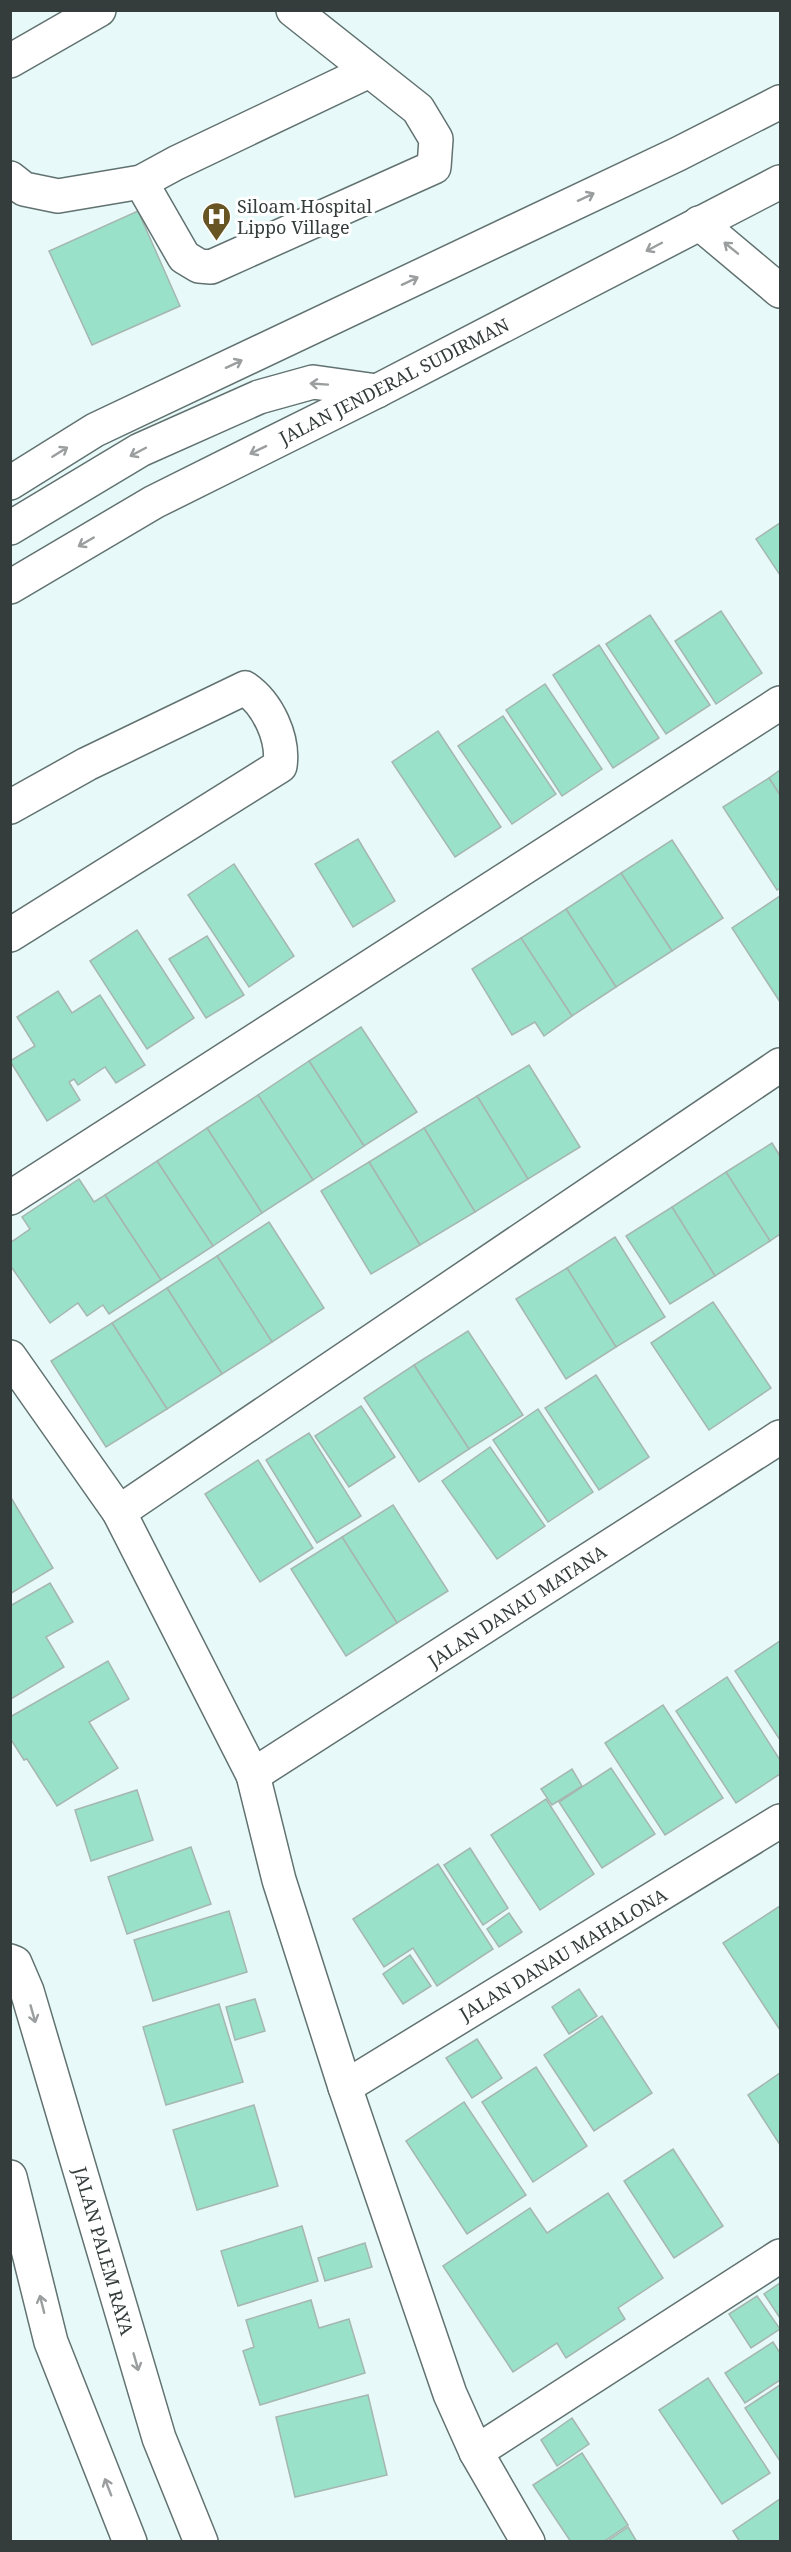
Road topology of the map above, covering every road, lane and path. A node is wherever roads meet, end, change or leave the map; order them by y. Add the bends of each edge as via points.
1 (99, 10) edge
2 (293, 10) edge
3 (10, 61) edge
4 (369, 71) junction
5 (780, 102) edge
6 (10, 178) edge
7 (141, 182) junction
8 (780, 182) edge
9 (699, 222) junction
10 (780, 291) edge
11 (377, 391) junction
12 (10, 483) edge
13 (10, 528) edge
14 (10, 587) edge
15 (780, 703) edge
16 (10, 807) edge
17 (10, 935) edge
18 (780, 1065) edge
19 (10, 1198) edge
20 (10, 1357) edge
21 (780, 1437) edge
22 (119, 1512) junction
23 (253, 1774) junction
24 (780, 1821) edge
25 (10, 1961) edge
26 (345, 2087) junction
27 (10, 2177) edge
28 (780, 2256) edge
29 (476, 2452) junction
30 (130, 2541) edge
31 (201, 2541) edge
32 (528, 2541) edge

1 - 3 street
2 - 4 street
4 - 7 street
4 - 7 street via 418,109 436,139 434,167 211,267 199,266 184,257
12 -> 5 street via 95,430
6 - 7 street via 24,189 58,196
8 - 9 street, JALAN JENDERAL SUDIRMAN
10 -> 9 street
9 -> 11 street, JALAN JENDERAL SUDIRMAN
11 -> 13 street via 313,382 259,397 140,450
11 -> 14 street, JALAN JENDERAL SUDIRMAN via 154,502
15 - 19 street
16 - 17 street via 87,764 244,688 258,697 282,751 280,766
18 - 22 street
20 - 22 street
21 - 23 street, JALAN DANAU MATANA
22 - 23 street
23 - 26 street via 279,1880
24 - 26 street, JALAN DANAU MAHALONA
25 -> 31 street, JALAN PALEM RAYA via 15,1963 27,1990 159,2438
26 - 29 street via 450,2394
30 -> 27 street via 51,2342
28 - 29 street
29 - 32 street

